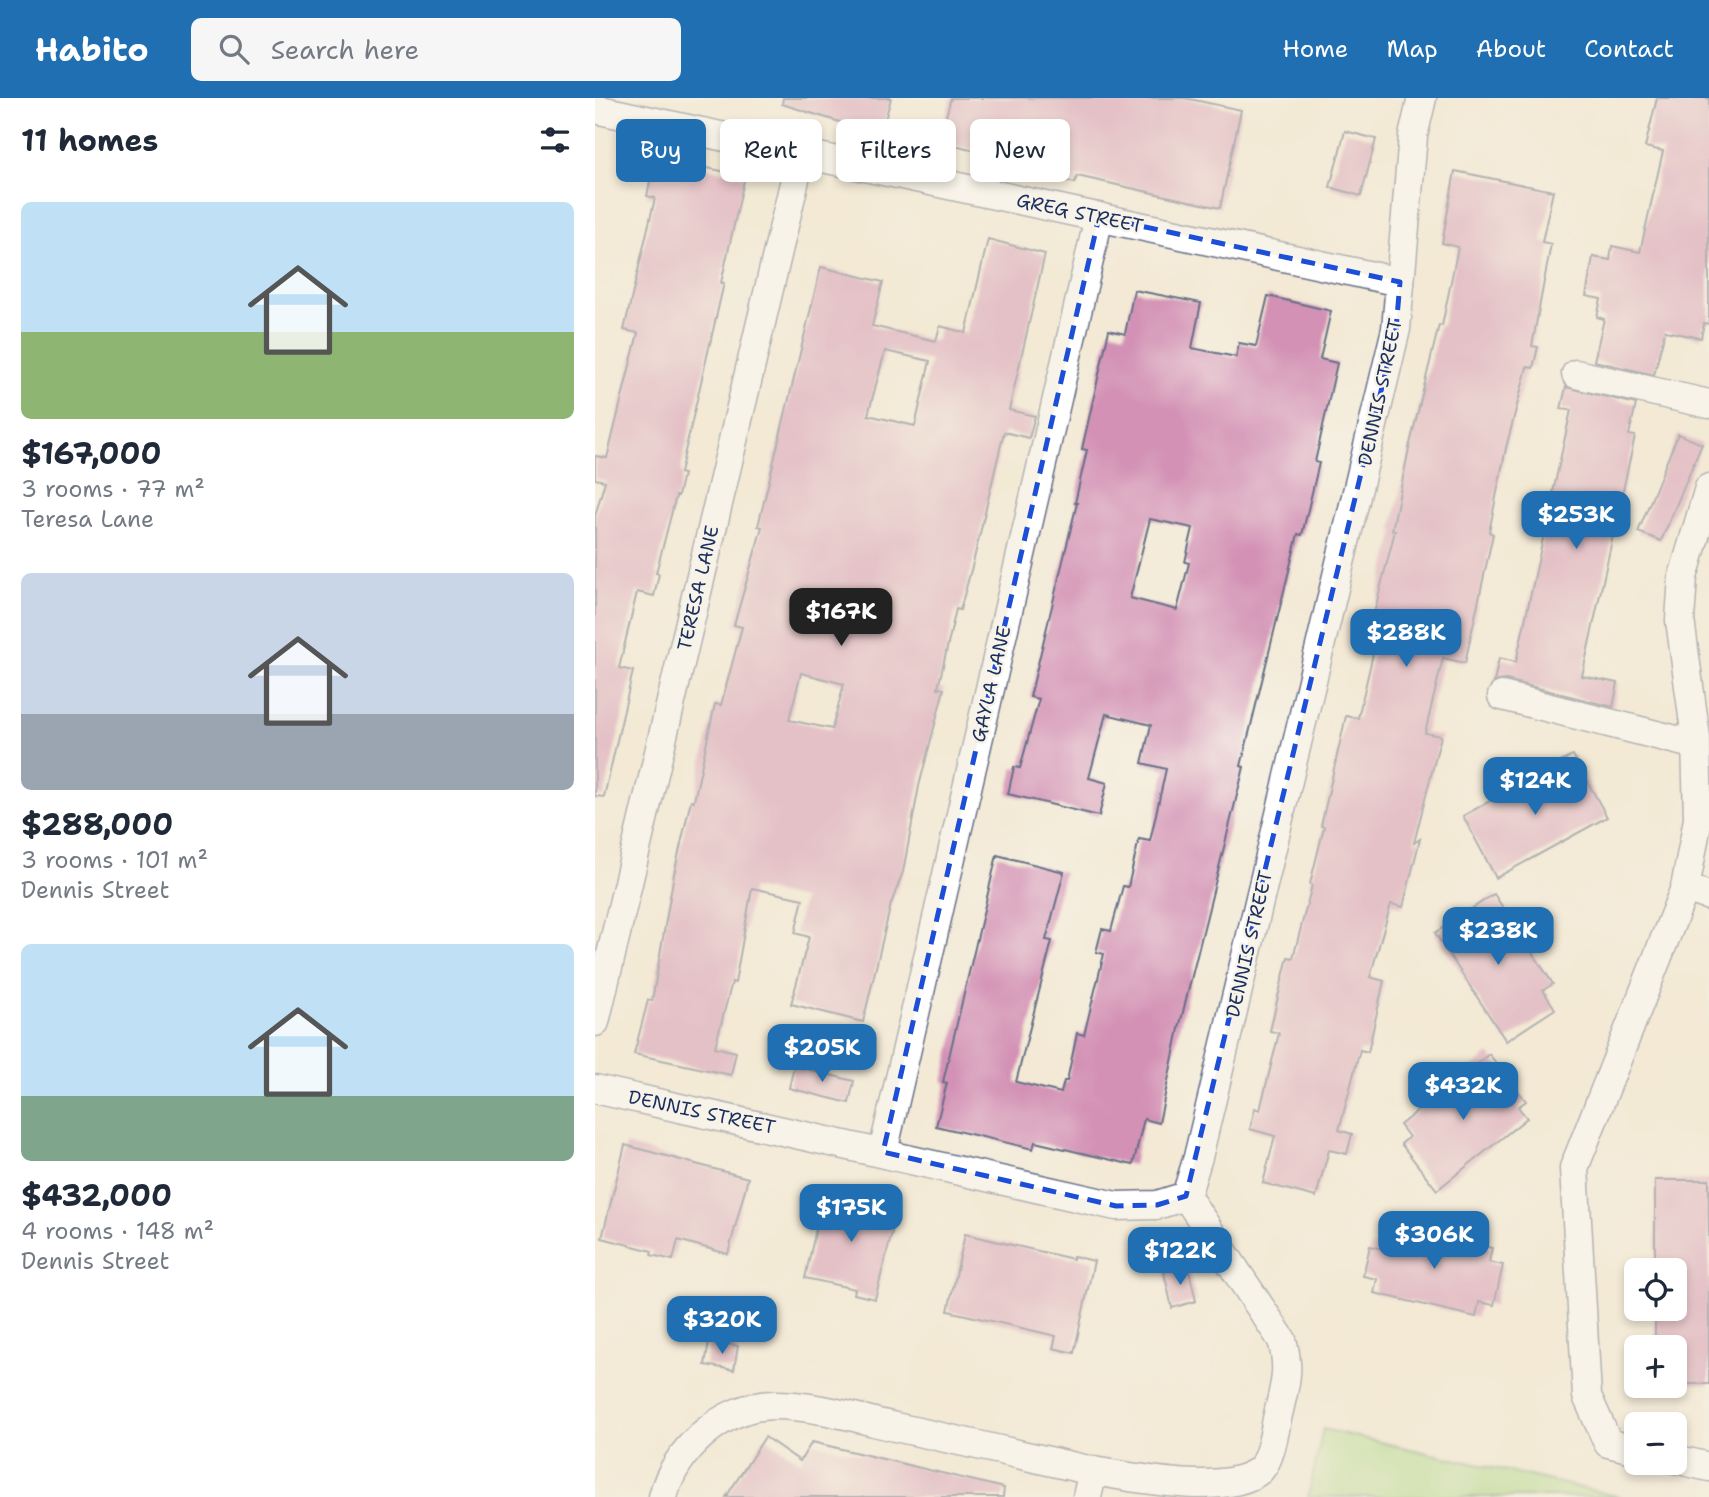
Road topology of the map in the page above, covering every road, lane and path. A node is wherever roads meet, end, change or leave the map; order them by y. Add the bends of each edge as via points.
1 (1422, 98) edge
2 (595, 109) edge
3 (720, 136) edge
4 (822, 158) edge
5 (794, 182) edge
6 (1100, 216) junction
7 (1400, 282) junction
8 (1576, 374) dead end
9 (1709, 404) edge
10 (1706, 506) edge
11 (1502, 696) dead end
12 (1696, 745) junction
13 (1697, 892) edge
14 (595, 1022) edge
15 (595, 1089) edge
16 (884, 1152) junction
17 (1186, 1196) junction
18 (1624, 1447) edge
19 (1687, 1462) edge
20 (1709, 1467) edge
21 (1090, 1484) edge
22 (663, 1497) edge

1 - 7 street, DENNIS STREET via 1413,136
2 - 3 street, GREG STREET
4 - 6 street, GREG STREET
5 - 14 street, TERESA LANE
6 - 7 street, GREG STREET
6 - 16 street, GAYLA LANE
7 - 17 street, DENNIS STREET via 1393,343
8 - 9 street
10 - 12 street via 1683,577 1680,620
11 - 12 street
12 - 13 street
13 - 18 street via 1574,1168 1587,1396 1608,1443
15 - 16 street, DENNIS STREET
16 - 17 street, DENNIS STREET via 1116,1206 1157,1205
17 - 21 street via 1282,1340 1289,1364 1272,1442 1261,1469 1238,1484 1209,1491
19 - 20 street
21 - 22 street via 836,1413 773,1405 739,1412 706,1432 679,1458

